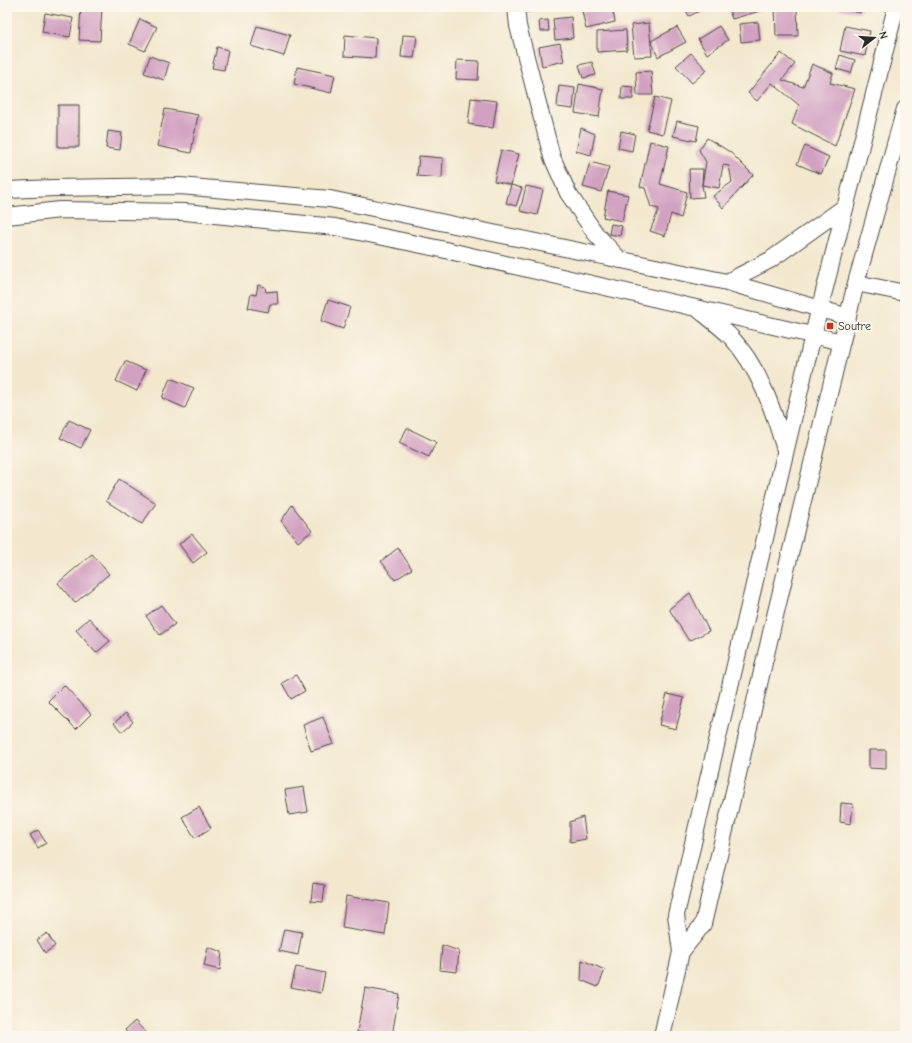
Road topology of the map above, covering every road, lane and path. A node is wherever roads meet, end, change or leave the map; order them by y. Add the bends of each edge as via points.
1 (516, 7) edge
2 (896, 7) edge
3 (905, 109) edge
4 (7, 190) edge
5 (846, 206) junction
6 (7, 216) edge
7 (620, 260) junction
8 (727, 282) junction
9 (856, 283) junction
10 (905, 293) edge
11 (697, 308) junction
12 (820, 308) junction
13 (848, 318) junction
14 (813, 335) junction
15 (842, 342) junction
16 (786, 452) junction
17 (681, 952) junction
18 (662, 1036) edge

1 - 7 street via 518,26 552,157 568,193 595,233
2 - 5 street
3 - 9 street
4 - 7 street via 180,186 330,200
5 - 8 street via 770,260
5 - 12 street
6 - 11 street via 60,210 185,212 335,228 441,249
7 - 8 street
8 - 12 street
9 - 10 street
9 - 13 street
11 - 14 street
11 - 16 street via 731,337 755,369 773,408
12 - 13 street
12 - 14 street
13 - 15 street
14 - 15 street
14 - 16 street
15 - 17 street via 703,924
16 - 17 street via 676,915
17 - 18 street

